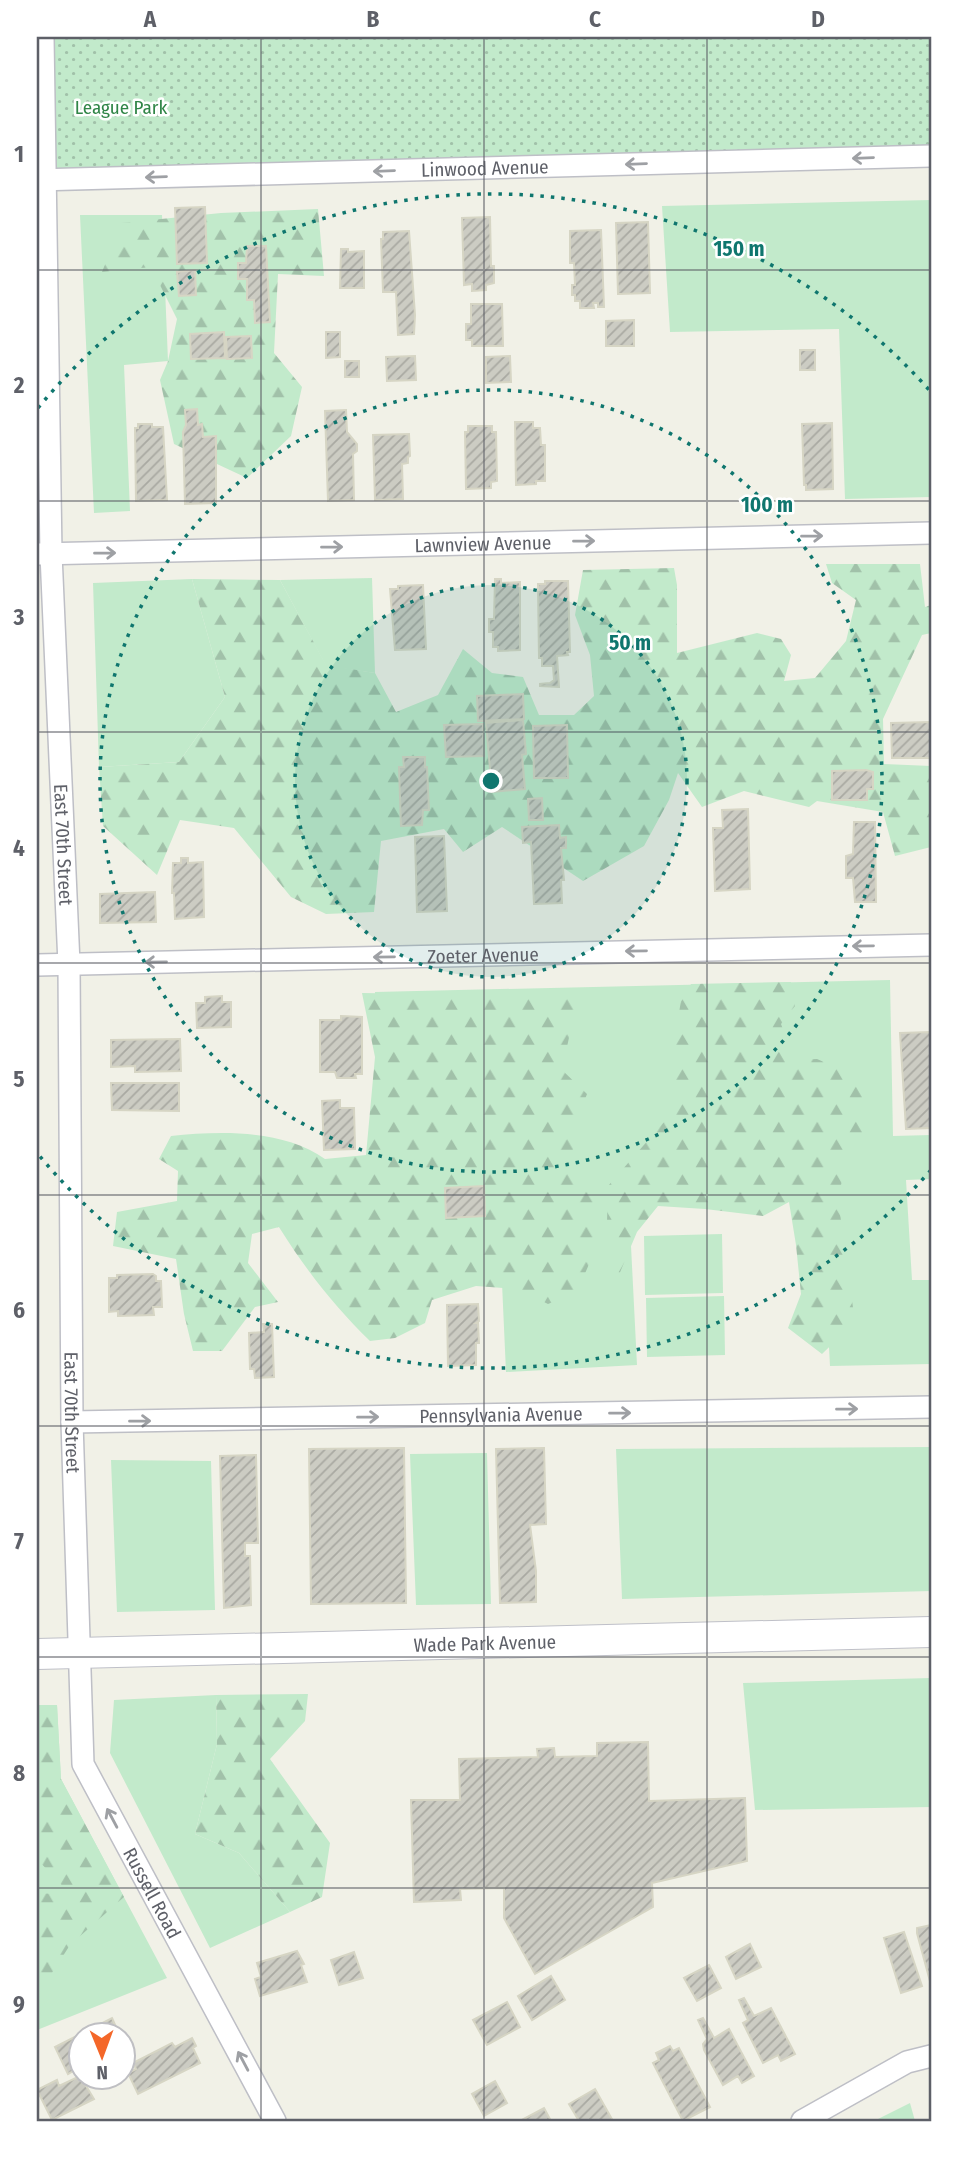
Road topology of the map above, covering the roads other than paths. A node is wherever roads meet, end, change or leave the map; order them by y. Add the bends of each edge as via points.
1 (43, 37) edge
2 (931, 156) edge
3 (41, 180) edge
4 (931, 533) edge
5 (44, 554) edge
6 (931, 945) edge
7 (69, 964) junction
8 (37, 965) edge
9 (931, 1407) edge
10 (72, 1422) junction
11 (931, 1632) edge
12 (79, 1653) junction
13 (37, 1654) edge
14 (931, 2056) edge
15 (275, 2121) edge
16 (802, 2121) edge

1 - 3 street, East 70th Street
2 -> 3 street, Linwood Avenue
3 - 5 street, East 70th Street
5 -> 4 street, Lawnview Avenue
5 - 7 street, East 70th Street
6 -> 7 street, Zoeter Avenue
7 - 8 street, Zoeter Avenue
7 - 10 street, East 70th Street
10 -> 9 street, Pennsylvania Avenue
10 - 12 street, East 70th Street
11 - 12 street, Wade Park Avenue
12 - 13 street, Wade Park Avenue
15 -> 12 street, Russell Road via 83,1764
14 - 16 street via 907,2062

